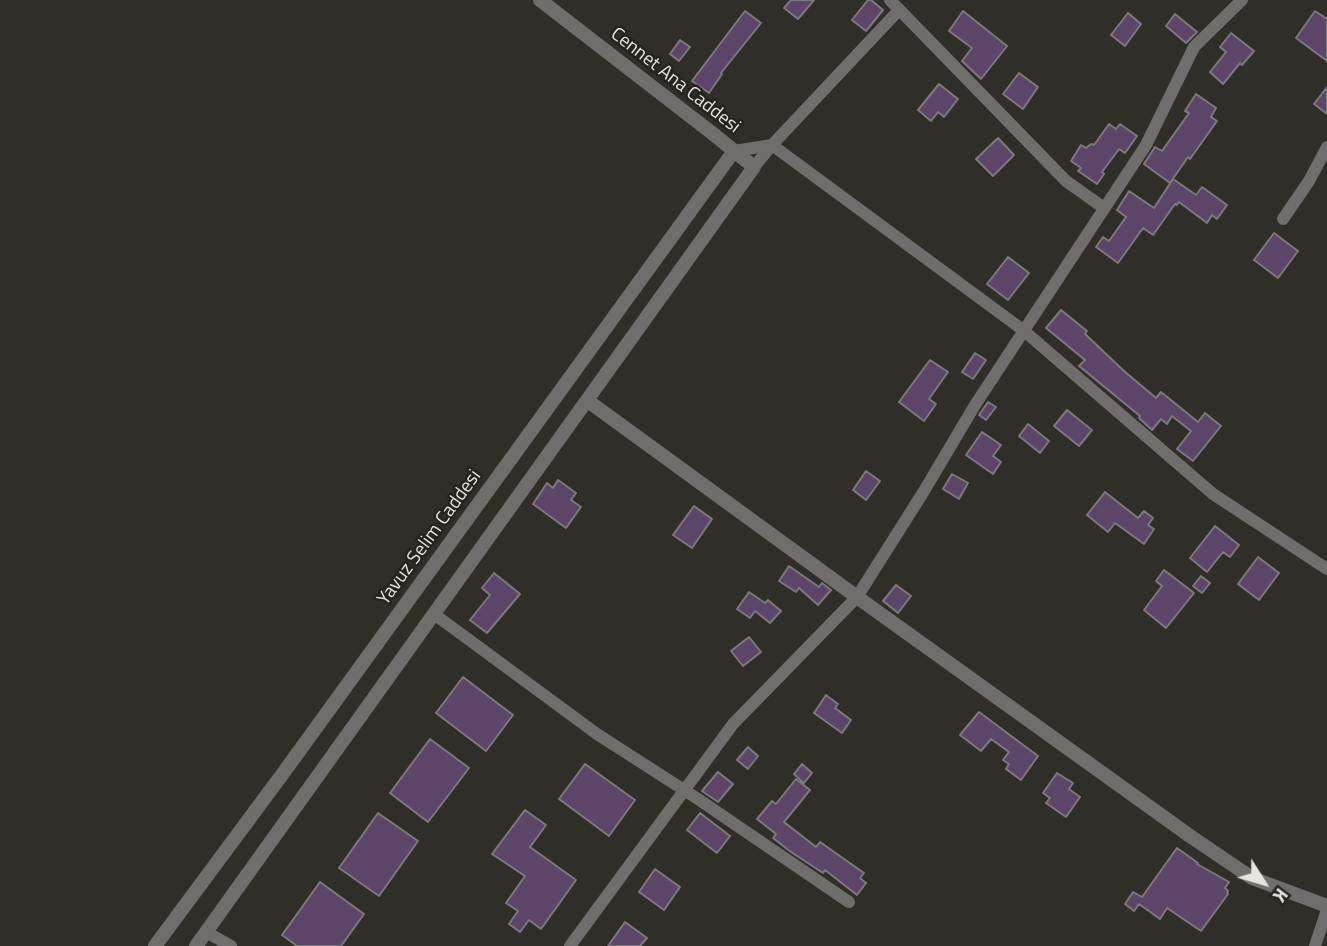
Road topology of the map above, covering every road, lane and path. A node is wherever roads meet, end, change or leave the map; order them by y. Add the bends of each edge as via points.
1 (540, 0) edge
2 (1242, 0) edge
3 (894, 5) edge
4 (772, 145) junction
5 (1327, 147) edge
6 (734, 151) junction
7 (754, 167) junction
8 (1104, 208) junction
9 (1283, 219) dead end
10 (1023, 330) junction
11 (587, 401) junction
12 (1327, 569) edge
13 (857, 597) junction
14 (434, 614) junction
15 (684, 791) junction
16 (849, 902) dead end
17 (1327, 908) edge
18 (206, 932) junction
19 (155, 946) edge
20 (196, 946) edge
21 (231, 946) edge
22 (570, 946) edge
23 (1315, 946) edge

1 - 6 street, Cennet Ana Caddesi
2 - 8 street via 1194,47 1146,145
3 - 4 street
3 - 8 street via 1066,181
4 - 6 street
4 - 7 street
4 - 10 street
5 - 9 street
6 - 7 street, Cennet Ana Caddesi
6 - 19 street, Yavuz Selim Caddesi
7 - 11 street
8 - 10 street
10 - 12 street via 1213,494
10 - 13 street
11 - 13 street
11 - 14 street
13 - 15 street via 733,724
13 - 17 street via 1252,878
14 - 15 street via 597,734
14 - 18 street
15 - 16 street
15 - 22 street
17 - 23 street
18 - 20 street
18 - 21 street

